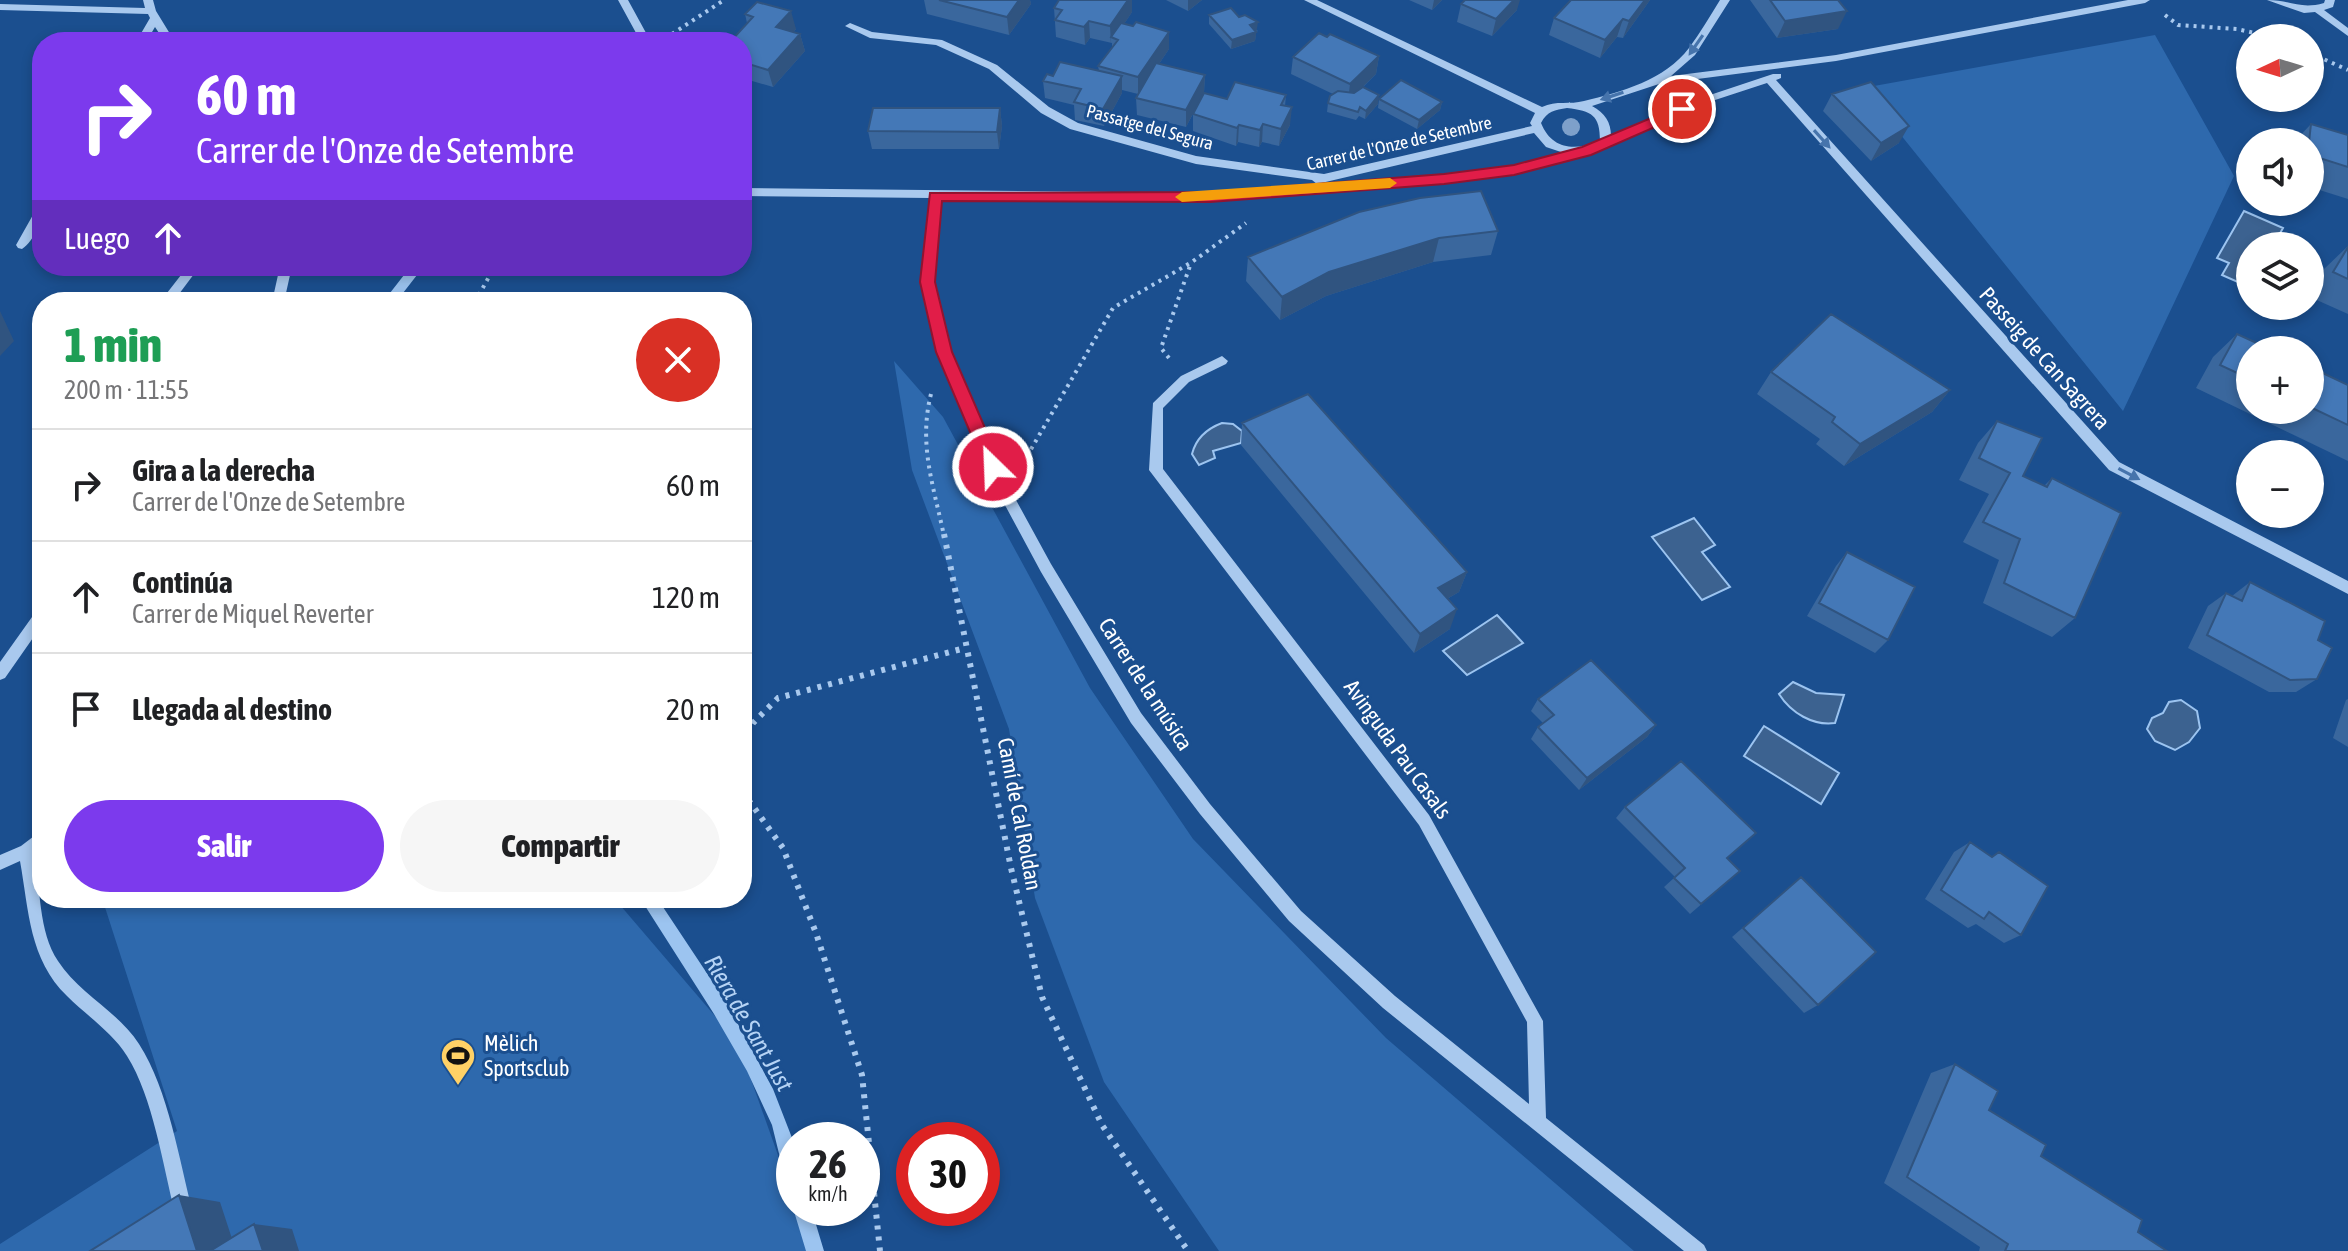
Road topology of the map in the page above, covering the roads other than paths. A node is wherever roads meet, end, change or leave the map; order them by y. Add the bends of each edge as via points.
1 (623, 0) edge
2 (1309, 0) edge
3 (1725, 0) edge
4 (2145, 0) edge
5 (2272, 0) edge
6 (2330, 0) edge
7 (0, 7) edge
8 (151, 10) edge
9 (2318, 10) junction
10 (850, 26) dead end
11 (144, 32) edge
12 (164, 32) edge
13 (641, 32) edge
14 (2348, 33) edge
15 (1798, 63) junction
16 (1770, 80) junction
17 (1658, 81) junction
18 (1581, 106) junction
19 (1540, 111) junction
20 (1535, 129) junction
21 (1605, 141) junction
22 (1586, 151) junction
23 (1323, 178) junction
24 (1270, 191) junction
25 (752, 192) edge
26 (936, 196) junction
27 (32, 227) edge
28 (22, 245) dead end
29 (186, 276) edge
30 (174, 292) edge
31 (1222, 361) dead end
32 (2348, 588) edge
33 (32, 628) edge
34 (0, 674) edge
35 (32, 846) edge
36 (26, 851) junction
37 (0, 863) edge
38 (32, 886) edge
39 (36, 908) edge
40 (1538, 1124) junction
41 (186, 1222) edge
42 (1698, 1251) edge

1 - 13 street
2 - 19 street
3 -> 17 street via 1691,53
4 - 15 street
5 - 9 street via 2293,9
6 - 9 street
7 - 8 street
8 - 11 street
8 - 12 street
9 - 14 street
10 - 23 street, Passatge del Segura via 870,35 938,42 993,67 1045,110 1074,126 1196,160
15 - 16 street
15 - 17 street
16 - 21 street
16 -> 32 street, Passeig de Can Sagrera via 2114,466
17 -> 18 street
18 - 19 street via 1566,103
18 - 21 street via 1604,121
19 - 20 street
20 - 22 street via 1545,142 1565,151
20 - 23 street, Carrer de l'Onze de Setembre
21 - 22 street
22 - 24 street, Carrer de l'Onze de Setembre via 1514,170 1444,179
23 - 24 street, Carrer de l'Onze de Setembre
24 - 26 street, Carrer de l'Onze de Setembre via 1210,197
25 - 26 street, Carrer de l'Onze de Setembre
26 - 40 street, Carrer de la música via 928,282 944,352 1004,490 1136,718 1295,916 1389,1002
27 - 28 street
29 - 30 street
31 - 40 street, Avinguda Pau Casals via 1185,379 1157,406 1156,470 1424,820 1535,1021
33 - 34 street
35 - 36 street
36 - 37 street
36 - 38 street
39 - 41 street via 50,963 127,1040 141,1065
40 - 42 street

